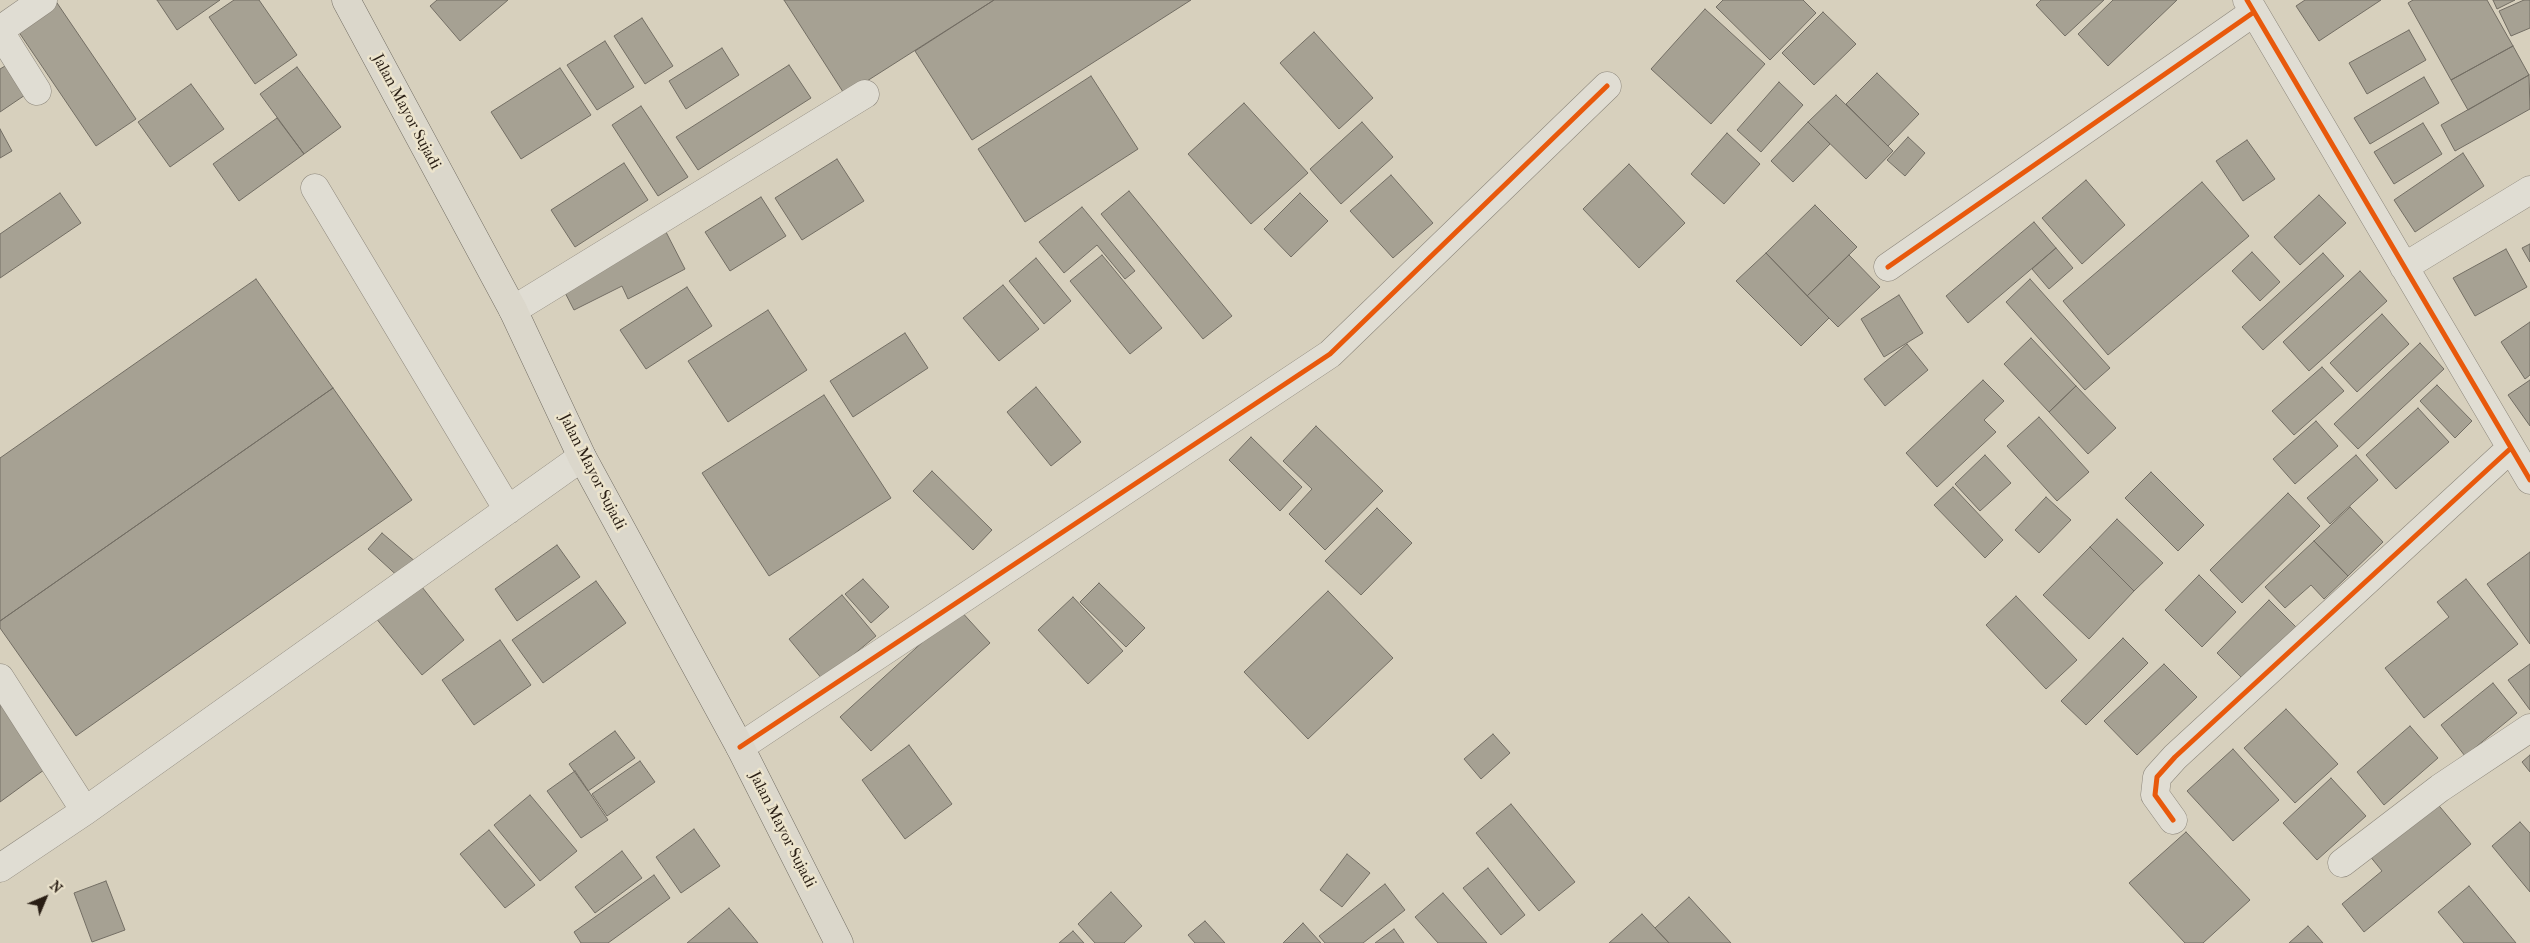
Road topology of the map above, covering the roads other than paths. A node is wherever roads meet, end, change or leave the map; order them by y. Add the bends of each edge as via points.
1 (44, 0) edge
2 (346, 0) edge
3 (2251, 6) edge
4 (0, 31) edge
5 (1607, 86) dead end
6 (37, 91) dead end
7 (865, 94) dead end
8 (315, 188) dead end
9 (2530, 190) edge
10 (1888, 267) dead end
11 (2404, 267) junction
12 (513, 310) junction
13 (2511, 448) junction
14 (582, 457) junction
15 (2530, 480) edge
16 (508, 510) junction
17 (0, 678) edge
18 (2530, 728) edge
19 (740, 747) junction
20 (85, 811) junction
21 (2174, 820) dead end
22 (2342, 863) dead end
23 (0, 868) edge
24 (839, 943) edge

1 - 4 street
2 - 12 highway, Jalan Mayor Sujadi
3 - 10 street
3 - 11 street
4 - 6 street
5 - 19 street via 1330,354
7 - 12 street
8 - 16 street
9 - 11 street
11 - 13 street
12 - 14 highway, Jalan Mayor Sujadi
13 - 15 street
13 - 21 street via 2175,756 2158,776 2155,795
14 - 16 street
14 - 19 highway, Jalan Mayor Sujadi
16 - 20 street
17 - 20 street
18 - 22 street via 2440,788
19 - 24 highway, Jalan Mayor Sujadi
20 - 23 street

